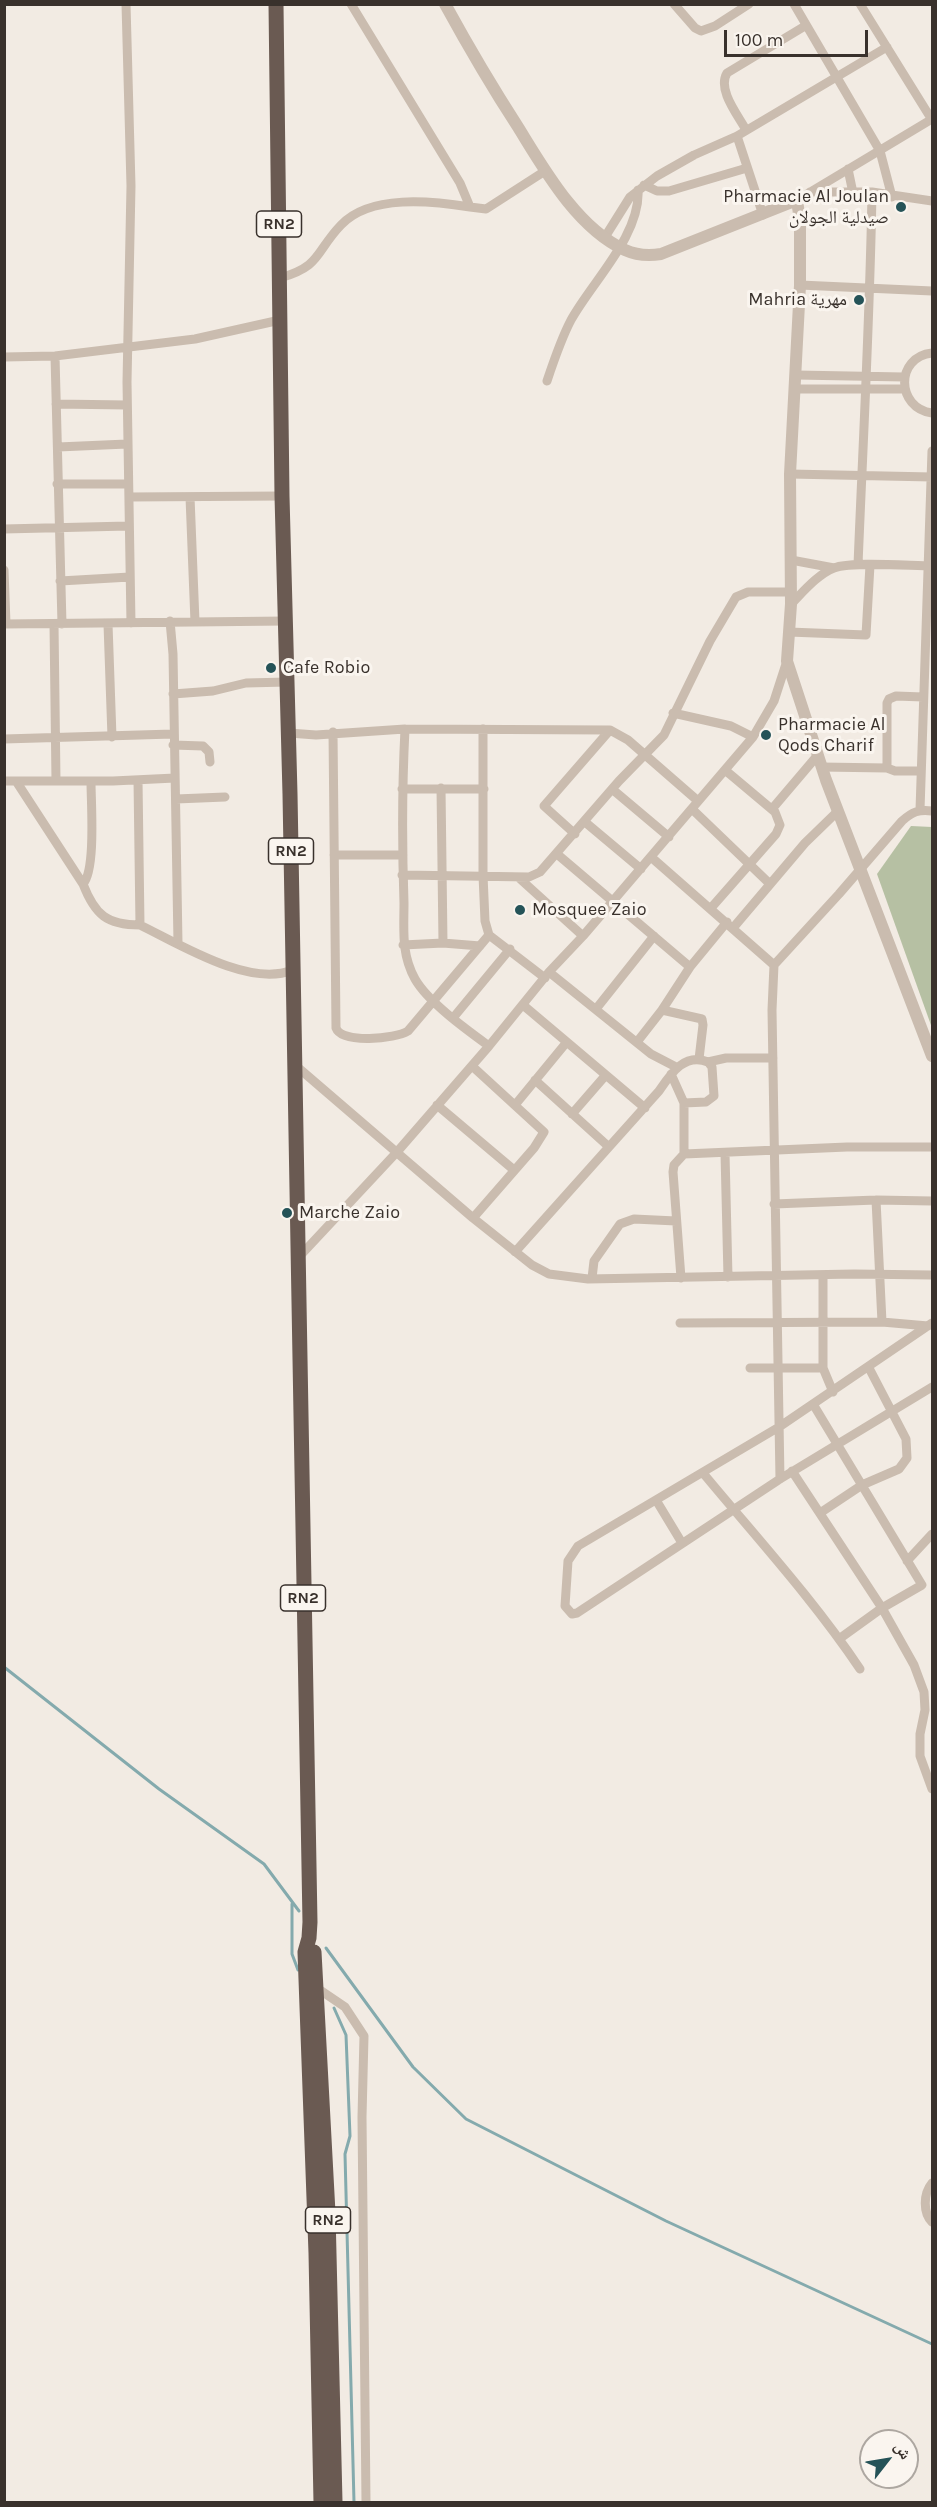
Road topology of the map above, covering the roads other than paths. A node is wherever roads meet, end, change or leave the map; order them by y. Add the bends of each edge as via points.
1 (126, 4) edge
2 (276, 4) edge
3 (351, 4) edge
4 (446, 4) edge
5 (674, 4) edge
6 (749, 4) edge
7 (794, 4) edge
8 (860, 4) edge
9 (736, 8) edge
10 (805, 26) junction
11 (887, 47) junction
12 (836, 78) junction
13 (932, 119) edge
14 (746, 130) junction
15 (737, 136) junction
16 (880, 150) junction
17 (747, 168) junction
18 (848, 169) junction
19 (545, 171) junction
20 (641, 188) junction
21 (810, 192) junction
22 (872, 192) junction
23 (853, 193) junction
24 (892, 196) junction
25 (797, 200) junction
26 (933, 201) edge
27 (470, 207) junction
28 (763, 215) junction
29 (605, 237) junction
30 (620, 247) junction
31 (280, 278) junction
32 (800, 285) junction
33 (869, 289) junction
34 (933, 291) edge
35 (280, 320) junction
36 (128, 346) junction
37 (933, 353) edge
38 (55, 356) junction
39 (4, 357) edge
40 (796, 375) junction
41 (866, 376) junction
42 (904, 377) junction
43 (547, 381) dead end
44 (867, 388) junction
45 (795, 389) junction
46 (904, 389) junction
47 (56, 405) junction
48 (127, 405) junction
49 (933, 413) edge
50 (127, 444) junction
51 (58, 447) junction
52 (933, 451) edge
53 (790, 474) junction
54 (862, 476) junction
55 (932, 477) edge
56 (57, 484) junction
57 (128, 484) junction
58 (282, 496) junction
59 (129, 497) junction
60 (190, 497) junction
61 (128, 526) junction
62 (58, 527) junction
63 (4, 529) edge
64 (791, 560) junction
65 (858, 565) junction
66 (870, 566) junction
67 (930, 566) edge
68 (834, 568) junction
69 (4, 570) edge
70 (130, 577) junction
71 (60, 581) junction
72 (790, 598) junction
73 (170, 621) junction
74 (286, 621) junction
75 (195, 622) junction
76 (131, 623) junction
77 (5, 624) edge
78 (58, 624) junction
79 (108, 624) junction
80 (789, 632) junction
81 (788, 661) junction
82 (286, 682) junction
83 (173, 694) junction
84 (923, 697) junction
85 (673, 713) junction
86 (405, 729) junction
87 (483, 729) junction
88 (610, 730) junction
89 (333, 732) junction
90 (289, 734) junction
91 (112, 737) junction
92 (753, 737) junction
93 (57, 738) junction
94 (4, 739) edge
95 (173, 739) junction
96 (645, 755) junction
97 (819, 761) junction
98 (210, 762) dead end
99 (887, 768) junction
100 (725, 770) junction
101 (920, 771) junction
102 (175, 778) junction
103 (138, 780) junction
104 (4, 781) edge
105 (16, 781) junction
106 (56, 782) junction
107 (91, 782) junction
108 (441, 788) junction
109 (402, 789) junction
110 (484, 789) junction
111 (612, 789) junction
112 (225, 797) dead end
113 (176, 799) junction
114 (696, 806) junction
115 (772, 809) junction
116 (920, 810) junction
117 (837, 811) junction
118 (933, 811) edge
119 (585, 822) junction
120 (575, 834) junction
121 (669, 837) junction
122 (557, 854) junction
123 (334, 855) junction
124 (403, 855) junction
125 (651, 857) junction
126 (750, 864) junction
127 (641, 869) junction
128 (860, 870) junction
129 (402, 875) junction
130 (444, 875) junction
131 (483, 875) junction
132 (518, 877) junction
133 (83, 884) junction
134 (770, 884) junction
135 (613, 901) junction
136 (711, 908) junction
137 (140, 925) junction
138 (730, 925) junction
139 (489, 935) junction
140 (584, 936) junction
141 (654, 936) junction
142 (177, 943) junction
143 (443, 943) junction
144 (403, 945) junction
145 (480, 946) junction
146 (510, 950) junction
147 (774, 965) junction
148 (690, 967) junction
149 (292, 970) junction
150 (547, 975) junction
151 (435, 1001) junction
152 (523, 1005) junction
153 (596, 1010) junction
154 (662, 1010) junction
155 (453, 1018) junction
156 (637, 1042) junction
157 (566, 1043) junction
158 (489, 1046) junction
159 (933, 1056) edge
160 (773, 1058) junction
161 (703, 1060) junction
162 (295, 1065) junction
163 (472, 1066) junction
164 (673, 1071) junction
165 (605, 1076) junction
166 (535, 1080) junction
167 (684, 1103) junction
168 (437, 1105) junction
169 (515, 1105) junction
170 (645, 1108) junction
171 (572, 1114) junction
172 (933, 1147) edge
173 (609, 1148) junction
174 (775, 1151) junction
175 (397, 1152) junction
176 (725, 1153) junction
177 (684, 1154) junction
178 (514, 1170) junction
179 (876, 1200) junction
180 (933, 1201) edge
181 (774, 1204) junction
182 (473, 1218) junction
183 (676, 1221) junction
184 (515, 1252) junction
185 (298, 1258) junction
186 (881, 1274) junction
187 (823, 1275) junction
188 (933, 1275) edge
189 (776, 1276) junction
190 (728, 1277) junction
191 (592, 1278) junction
192 (681, 1278) junction
193 (775, 1322) junction
194 (882, 1322) junction
195 (680, 1323) dead end
196 (824, 1323) junction
197 (930, 1324) edge
198 (750, 1368) dead end
199 (778, 1368) junction
200 (823, 1368) junction
201 (869, 1368) junction
202 (933, 1387) edge
203 (832, 1392) junction
204 (813, 1404) junction
205 (892, 1412) junction
206 (779, 1426) junction
207 (837, 1443) junction
208 (792, 1471) junction
209 (703, 1473) junction
210 (780, 1479) junction
211 (862, 1485) junction
212 (656, 1500) junction
213 (733, 1510) junction
214 (820, 1513) junction
215 (933, 1534) edge
216 (682, 1543) junction
217 (908, 1560) junction
218 (882, 1608) junction
219 (839, 1639) junction
220 (860, 1669) dead end
221 (933, 1789) edge
222 (309, 1938) junction
223 (317, 1988) junction
224 (933, 2183) edge
225 (933, 2222) edge
226 (321, 2502) edge
227 (335, 2502) edge
228 (366, 2502) edge

1 - 36 street via 131,186
2 - 31 highway, RN2
3 - 27 street via 460,183
4 - 19 street
5 - 9 street via 701,31 715,26
6 - 9 street
7 - 10 street
8 - 11 street
10 - 12 street
10 - 14 street via 724,78 725,90
11 - 12 street
11 - 13 street
12 - 14 street
12 - 16 street
13 - 16 street
14 - 15 street
15 - 17 street
15 - 20 street via 673,165
16 - 18 street
16 - 24 street
17 - 20 street via 669,191
17 - 28 street
18 - 21 street
18 - 23 street
19 - 27 street via 486,208
19 - 29 street via 572,207
20 - 29 street via 627,201
20 - 30 street via 635,214
21 - 23 street
21 - 25 street
22 - 23 street
22 - 24 street
22 - 33 street
24 - 26 street
25 - 28 street
25 - 32 street
27 - 31 street via 430,201 387,204 362,211 340,225 311,264 301,272
28 - 30 street via 661,254 645,255
29 - 30 street
30 - 43 street via 572,319
31 - 35 highway, RN2
32 - 33 street
32 - 40 street
33 - 34 street
33 - 41 street
35 - 36 street via 216,336
35 - 58 highway, RN2
36 - 38 street
36 - 48 street
37 - 42 street via 916,359
38 - 39 street
38 - 47 street
40 - 41 street
40 - 45 street
41 - 42 street
41 - 44 street
42 - 46 street
44 - 45 street
44 - 46 street
44 - 54 street
45 - 53 street
46 - 49 street via 912,404
47 - 48 street
47 - 51 street
48 - 50 street
50 - 51 street
50 - 57 street
51 - 56 street
52 - 55 street
53 - 54 street
53 - 64 street
54 - 55 street
54 - 65 street
55 - 67 street
56 - 57 street
56 - 62 street
57 - 59 street
58 - 60 street
58 - 74 highway, RN2
59 - 60 street
59 - 61 street
60 - 75 street
61 - 62 street
61 - 70 street
62 - 63 street
62 - 71 street
64 - 68 street
64 - 72 street
65 - 66 street
65 - 68 street
66 - 67 street
66 - 80 street via 866,635
67 - 84 street
68 - 72 street
69 - 77 street
70 - 71 street
70 - 76 street
71 - 78 street
72 - 80 street
72 - 85 street via 748,592 736,597
73 - 75 street
73 - 76 street
73 - 83 street
74 - 75 street
74 - 82 highway, RN2
76 - 79 street
77 - 78 street
78 - 79 street
78 - 93 street
79 - 91 street
80 - 81 street
81 - 92 street via 774,700
81 - 97 street
82 - 83 street via 246,683
82 - 90 highway, RN2
83 - 95 street
84 - 99 street via 889,699
84 - 101 street
85 - 92 street via 731,726
85 - 96 street via 664,735
86 - 87 street
86 - 89 street
86 - 109 street
87 - 88 street
87 - 110 street
88 - 96 street
88 - 120 street via 544,806
89 - 90 street
89 - 123 street
90 - 149 highway, RN2
91 - 93 street
91 - 95 street
92 - 100 street
93 - 94 street
93 - 106 street
95 - 98 street via 203,746 209,752
95 - 102 street
96 - 111 street
96 - 114 street
97 - 99 street
97 - 115 street
97 - 117 street
99 - 101 street
100 - 114 street
100 - 115 street
101 - 116 street
102 - 103 street
102 - 113 street
103 - 107 street
103 - 137 street
104 - 105 street
105 - 106 street
105 - 133 street
106 - 107 street
107 - 133 street via 92,841 89,873
108 - 109 street
108 - 110 street
108 - 130 street
109 - 124 street
110 - 131 street
111 - 119 street
111 - 121 street
112 - 113 street
113 - 142 street
114 - 121 street
114 - 126 street
115 - 126 street via 780,825
116 - 118 street
116 - 128 street via 910,813
117 - 128 street
117 - 134 street
119 - 120 street
119 - 127 street
120 - 122 street
121 - 125 street
122 - 132 street via 536,875
122 - 135 street
123 - 124 street
123 - 151 street via 338,1033 362,1038 401,1035
124 - 129 street
125 - 127 street
125 - 136 street
126 - 134 street
126 - 136 street
127 - 135 street
128 - 147 street
128 - 159 street
129 - 130 street
129 - 144 street
130 - 131 street
130 - 143 street
131 - 132 street
131 - 139 street
132 - 140 street
133 - 137 street via 102,915 122,925
134 - 138 street
135 - 140 street
135 - 141 street
136 - 138 street
137 - 142 street
138 - 147 street
138 - 148 street
139 - 145 street
139 - 146 street
140 - 150 street
141 - 148 street
141 - 153 street
142 - 149 street via 241,972
143 - 144 street
143 - 145 street
144 - 151 street via 406,963 415,979
145 - 151 street
146 - 150 street
146 - 155 street
147 - 160 street
148 - 154 street
149 - 162 highway, RN2
150 - 152 street
150 - 153 street
151 - 155 street
152 - 157 street
152 - 158 street
153 - 156 street
154 - 156 street
154 - 161 street via 702,1019
155 - 158 street
156 - 164 street
157 - 165 street
157 - 166 street
158 - 163 street
160 - 161 street
160 - 174 street
161 - 164 street
161 - 167 street via 712,1067 714,1096 706,1102
162 - 175 street
162 - 185 highway, RN2
163 - 168 street
163 - 169 street
164 - 167 street
164 - 170 street
165 - 170 street
165 - 171 street
166 - 169 street
166 - 171 street
167 - 177 street
168 - 175 street
168 - 178 street
169 - 178 street via 544,1132
170 - 173 street
171 - 173 street
172 - 174 street
173 - 184 street
174 - 176 street
174 - 181 street
175 - 182 street
175 - 185 street
176 - 177 street
176 - 190 street
177 - 183 street via 673,1172
178 - 182 street
179 - 180 street
179 - 181 street
179 - 186 street
181 - 189 street
182 - 184 street
183 - 191 street via 633,1219 620,1224 594,1261
183 - 192 street
184 - 191 street via 549,1274
185 - 222 highway, RN2
186 - 187 street
186 - 188 street
186 - 194 street
187 - 189 street
187 - 196 street
189 - 190 street
189 - 193 street
190 - 192 street
191 - 192 street
193 - 195 street
193 - 196 street
193 - 199 street
194 - 196 street
194 - 197 street
196 - 200 street
197 - 201 street
198 - 199 street
199 - 200 street
199 - 206 street
200 - 203 street
201 - 203 street
201 - 205 street
202 - 205 street
203 - 204 street
204 - 206 street
204 - 207 street
205 - 207 street
205 - 211 street via 906,1438 907,1458 899,1469
206 - 209 street
206 - 210 street
207 - 208 street
207 - 211 street
208 - 210 street
208 - 214 street
209 - 212 street
209 - 213 street
210 - 213 street
211 - 214 street
211 - 217 street
212 - 216 street
212 - 216 street via 573,1552 566,1581 568,1611 577,1613
213 - 216 street
213 - 219 street
214 - 218 street
215 - 217 street
217 - 218 street via 922,1585
218 - 219 street
218 - 221 street via 914,1665 924,1692 920,1756
219 - 220 street
222 - 223 highway, RN2
222 - 226 highway, RN2 via 304,1952 316,2242
223 - 227 highway, RN2 via 328,2213
223 - 228 street via 345,2007 364,2036
224 - 225 street via 925,2203 926,2214

